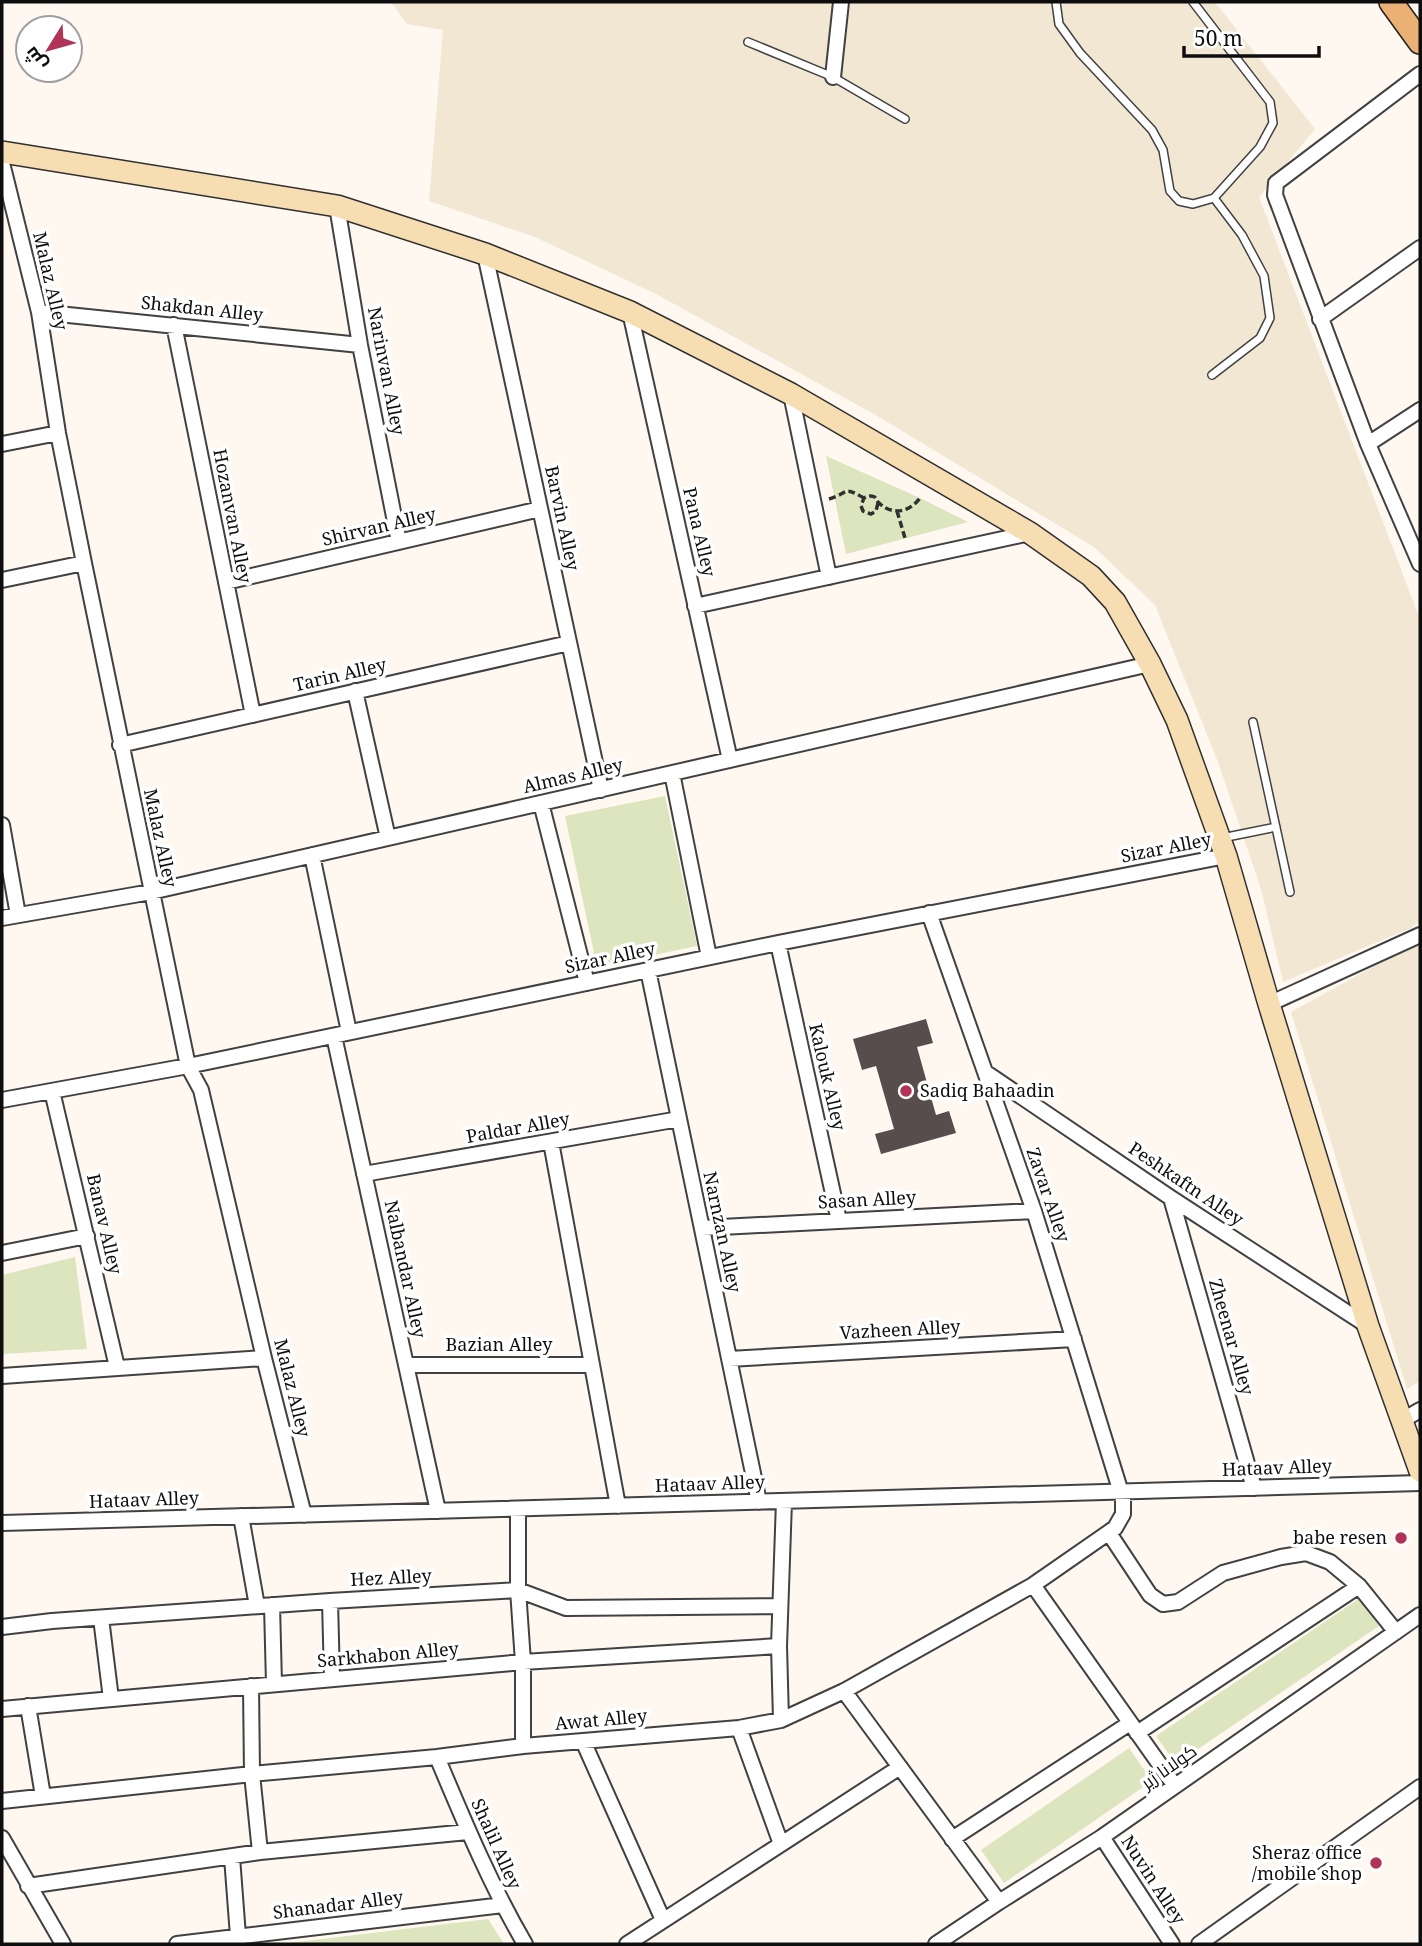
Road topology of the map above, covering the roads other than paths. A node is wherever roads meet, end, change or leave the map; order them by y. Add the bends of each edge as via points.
1 (841, 2) edge
2 (1056, 2) edge
3 (1194, 2) edge
4 (1391, 2) edge
5 (748, 42) dead end
6 (1420, 42) edge
7 (1420, 74) edge
8 (832, 77) junction
9 (905, 119) dead end
10 (2, 152) edge
11 (2, 163) edge
12 (1214, 198) junction
13 (337, 206) junction
14 (1420, 248) edge
15 (485, 254) junction
16 (39, 312) junction
17 (630, 312) junction
18 (1320, 319) junction
19 (174, 324) junction
20 (360, 345) junction
21 (1212, 375) dead end
22 (791, 394) junction
23 (1420, 410) edge
24 (58, 433) junction
25 (2, 444) edge
26 (1368, 444) junction
27 (540, 509) junction
28 (1030, 533) junction
29 (399, 542) junction
30 (83, 563) junction
31 (1420, 564) edge
32 (829, 577) junction
33 (2, 580) edge
34 (226, 582) junction
35 (695, 606) junction
36 (569, 643) junction
37 (1150, 664) junction
38 (355, 691) junction
39 (253, 715) junction
40 (1253, 722) dead end
41 (120, 745) junction
42 (730, 760) junction
43 (672, 773) junction
44 (601, 790) junction
45 (541, 803) junction
46 (2, 825) edge
47 (1276, 827) junction
48 (388, 838) junction
49 (1223, 847) junction
50 (312, 855) junction
51 (151, 892) junction
52 (1290, 892) dead end
53 (929, 913) junction
54 (18, 915) junction
55 (2, 918) edge
56 (1420, 935) edge
57 (778, 943) junction
58 (709, 957) junction
59 (648, 970) junction
60 (587, 983) junction
61 (1269, 1004) junction
62 (349, 1032) junction
63 (334, 1036) junction
64 (188, 1066) junction
65 (985, 1072) junction
66 (52, 1091) junction
67 (2, 1100) edge
68 (679, 1119) junction
69 (551, 1142) junction
70 (364, 1174) junction
71 (1171, 1198) junction
72 (1034, 1211) junction
73 (839, 1221) junction
74 (702, 1228) junction
75 (87, 1236) junction
76 (2, 1253) edge
77 (1368, 1326) junction
78 (1074, 1339) junction
79 (264, 1358) junction
80 (729, 1359) junction
81 (592, 1364) junction
82 (406, 1365) junction
83 (117, 1367) junction
84 (2, 1376) edge
85 (1420, 1410) edge
86 (1401, 1421) junction
87 (1420, 1471) edge
88 (1420, 1483) edge
89 (1254, 1488) junction
90 (1121, 1492) junction
91 (784, 1501) junction
92 (759, 1502) junction
93 (618, 1506) junction
94 (518, 1509) junction
95 (438, 1511) junction
96 (304, 1515) junction
97 (241, 1516) junction
98 (2, 1523) edge
99 (1109, 1533) junction
100 (1032, 1585) junction
101 (1359, 1587) junction
102 (518, 1590) junction
103 (330, 1601) junction
104 (272, 1605) junction
105 (257, 1606) junction
106 (780, 1606) junction
107 (1420, 1615) edge
108 (101, 1618) junction
109 (2, 1627) edge
110 (1396, 1632) junction
111 (779, 1646) junction
112 (523, 1662) junction
113 (332, 1679) junction
114 (274, 1684) junction
115 (251, 1686) junction
116 (844, 1691) junction
117 (111, 1699) junction
118 (28, 1706) junction
119 (2, 1709) edge
120 (781, 1720) junction
121 (738, 1728) junction
122 (1134, 1728) junction
123 (583, 1741) junction
124 (523, 1746) junction
125 (438, 1757) junction
126 (900, 1768) junction
127 (252, 1774) junction
128 (1175, 1786) junction
129 (1420, 1787) edge
130 (43, 1796) junction
131 (2, 1801) edge
132 (468, 1832) junction
133 (1102, 1837) junction
134 (2, 1838) edge
135 (952, 1839) junction
136 (781, 1844) junction
137 (260, 1852) junction
138 (232, 1857) junction
139 (28, 1886) junction
140 (999, 1902) junction
141 (503, 1905) junction
142 (663, 1920) junction
143 (238, 1936) junction
144 (63, 1944) edge
145 (177, 1944) edge
146 (525, 1944) edge
147 (627, 1944) edge
148 (936, 1944) edge
149 (1172, 1944) edge
150 (1199, 1944) edge

1 - 8 street
2 - 12 lane via 1059,23 1080,53 1152,130 1163,150 1170,191 1179,201 1193,204
3 - 12 lane via 1270,102 1273,123 1260,147
4 - 6 main road
5 - 8 lane
7 - 18 street via 1276,183 1275,195
8 - 9 lane
10 - 13 street
11 - 16 street, Malaz Alley
12 - 21 lane via 1242,235 1264,276 1270,318 1260,338
13 - 15 street
13 - 20 street, Narinvan Alley
14 - 18 street
15 - 17 street
15 - 27 street, Barvin Alley
16 - 19 street, Shakdan Alley
16 - 24 street, Malaz Alley
17 - 22 street
17 - 35 street, Pana Alley
18 - 26 street
19 - 20 street, Shakdan Alley
19 - 34 street, Hozanvan Alley
20 - 29 street, Narinvan Alley
22 - 28 street
22 - 32 street
23 - 26 street
24 - 25 street
24 - 30 street, Malaz Alley
26 - 31 street
27 - 29 street, Shirvan Alley
27 - 36 street, Barvin Alley
28 - 32 street
28 - 37 street via 1091,576 1115,602
29 - 34 street, Shirvan Alley
30 - 33 street
30 - 41 street, Malaz Alley
32 - 35 street
34 - 39 street, Hozanvan Alley
35 - 42 street, Pana Alley
36 - 38 street, Tarin Alley
36 - 44 street, Barvin Alley
37 - 42 street, Almas Alley
37 - 49 street via 1177,720
38 - 39 street, Tarin Alley
38 - 48 street
39 - 41 street, Tarin Alley
40 - 47 lane
41 - 51 street, Malaz Alley
42 - 43 street, Almas Alley
43 - 44 street, Almas Alley
43 - 58 street
44 - 45 street, Almas Alley
45 - 48 street, Almas Alley
45 - 60 street
46 - 54 street
47 - 49 lane
47 - 52 lane
48 - 50 street, Almas Alley
49 - 53 street, Sizar Alley
49 - 61 street
50 - 51 street, Almas Alley
50 - 62 street
51 - 54 street, Almas Alley
51 - 64 street, Malaz Alley
53 - 57 street, Sizar Alley
53 - 65 street, Zavar Alley
54 - 55 street, Almas Alley
56 - 61 street
57 - 58 street, Sizar Alley
57 - 73 street, Kalouk Alley
58 - 59 street, Sizar Alley
59 - 60 street, Sizar Alley
59 - 68 street, Narnzan Alley
60 - 62 street, Sizar Alley
61 - 77 street
62 - 63 street, Sizar Alley
63 - 64 street, Sizar Alley
63 - 70 street, Nalbandar Alley
64 - 66 street, Sizar Alley
64 - 79 street, Malaz Alley via 201,1090
65 - 71 street, Peshkaftn Alley
65 - 72 street, Zavar Alley
66 - 67 street, Sizar Alley
66 - 75 street, Banav Alley
68 - 69 street, Paldar Alley
68 - 74 street, Narnzan Alley
69 - 70 street, Paldar Alley
69 - 81 street
70 - 82 street, Nalbandar Alley
71 - 77 street, Peshkaftn Alley
71 - 89 street, Zheenar Alley
72 - 73 street, Sasan Alley
72 - 78 street, Zavar Alley
73 - 74 street, Sasan Alley
74 - 80 street, Narnzan Alley
75 - 76 street
75 - 83 street, Banav Alley
77 - 86 street
78 - 80 street, Vazheen Alley
78 - 90 street, Zavar Alley
79 - 83 street
79 - 96 street, Malaz Alley
80 - 92 street, Narnzan Alley
81 - 82 street, Bazian Alley
81 - 93 street
82 - 95 street, Nalbandar Alley
83 - 84 street
85 - 86 street
86 - 87 street
88 - 89 street, Hataav Alley
89 - 90 street, Hataav Alley
90 - 91 street, Hataav Alley
90 - 99 street via 1123,1514
91 - 92 street, Hataav Alley
91 - 106 street
92 - 93 street, Hataav Alley
93 - 94 street, Hataav Alley
94 - 95 street, Hataav Alley
94 - 102 street
95 - 96 street, Hataav Alley
96 - 97 street, Hataav Alley
97 - 98 street, Hataav Alley
97 - 105 street
99 - 100 street, Awat Alley
99 - 101 street via 1150,1595 1163,1604 1178,1602 1223,1573 1306,1553 1330,1562
100 - 116 street, Awat Alley
100 - 122 street
101 - 110 street
101 - 122 street
102 - 103 street, Hez Alley
102 - 106 street, Hez Alley via 566,1608
102 - 112 street
103 - 104 street, Hez Alley
103 - 113 street
104 - 105 street, Hez Alley
104 - 114 street
105 - 108 street, Hez Alley
106 - 111 street
107 - 110 street, کولانا ژیر
108 - 109 street, Hez Alley
108 - 117 street
110 - 128 street, کولانا ژیر
111 - 112 street, Sarkhabon Alley
111 - 120 street
112 - 113 street, Sarkhabon Alley
112 - 124 street
113 - 114 street, Sarkhabon Alley
114 - 115 street, Sarkhabon Alley
115 - 117 street, Sarkhabon Alley
115 - 127 street
116 - 120 street, Awat Alley
116 - 126 street
117 - 118 street, Sarkhabon Alley
118 - 119 street, Sarkhabon Alley
118 - 130 street
120 - 121 street, Awat Alley
121 - 123 street, Awat Alley
121 - 136 street
122 - 128 street
122 - 135 street
123 - 124 street, Awat Alley
123 - 142 street
124 - 125 street, Awat Alley
125 - 127 street, Awat Alley
125 - 132 street, Shalil Alley
126 - 135 street
126 - 136 street
127 - 130 street, Awat Alley
127 - 137 street
128 - 133 street, کولانا ژیر
129 - 150 street
130 - 131 street, Awat Alley
132 - 137 street
132 - 141 street, Shalil Alley
133 - 140 street, کولانا ژیر
133 - 149 street, Nuvin Alley
134 - 139 street
135 - 140 street
136 - 142 street
137 - 138 street
138 - 139 street
138 - 143 street
139 - 144 street
140 - 148 street, کولانا ژیر
141 - 143 street, Shanadar Alley
141 - 146 street, Shalil Alley
142 - 147 street
143 - 145 street, Shanadar Alley

